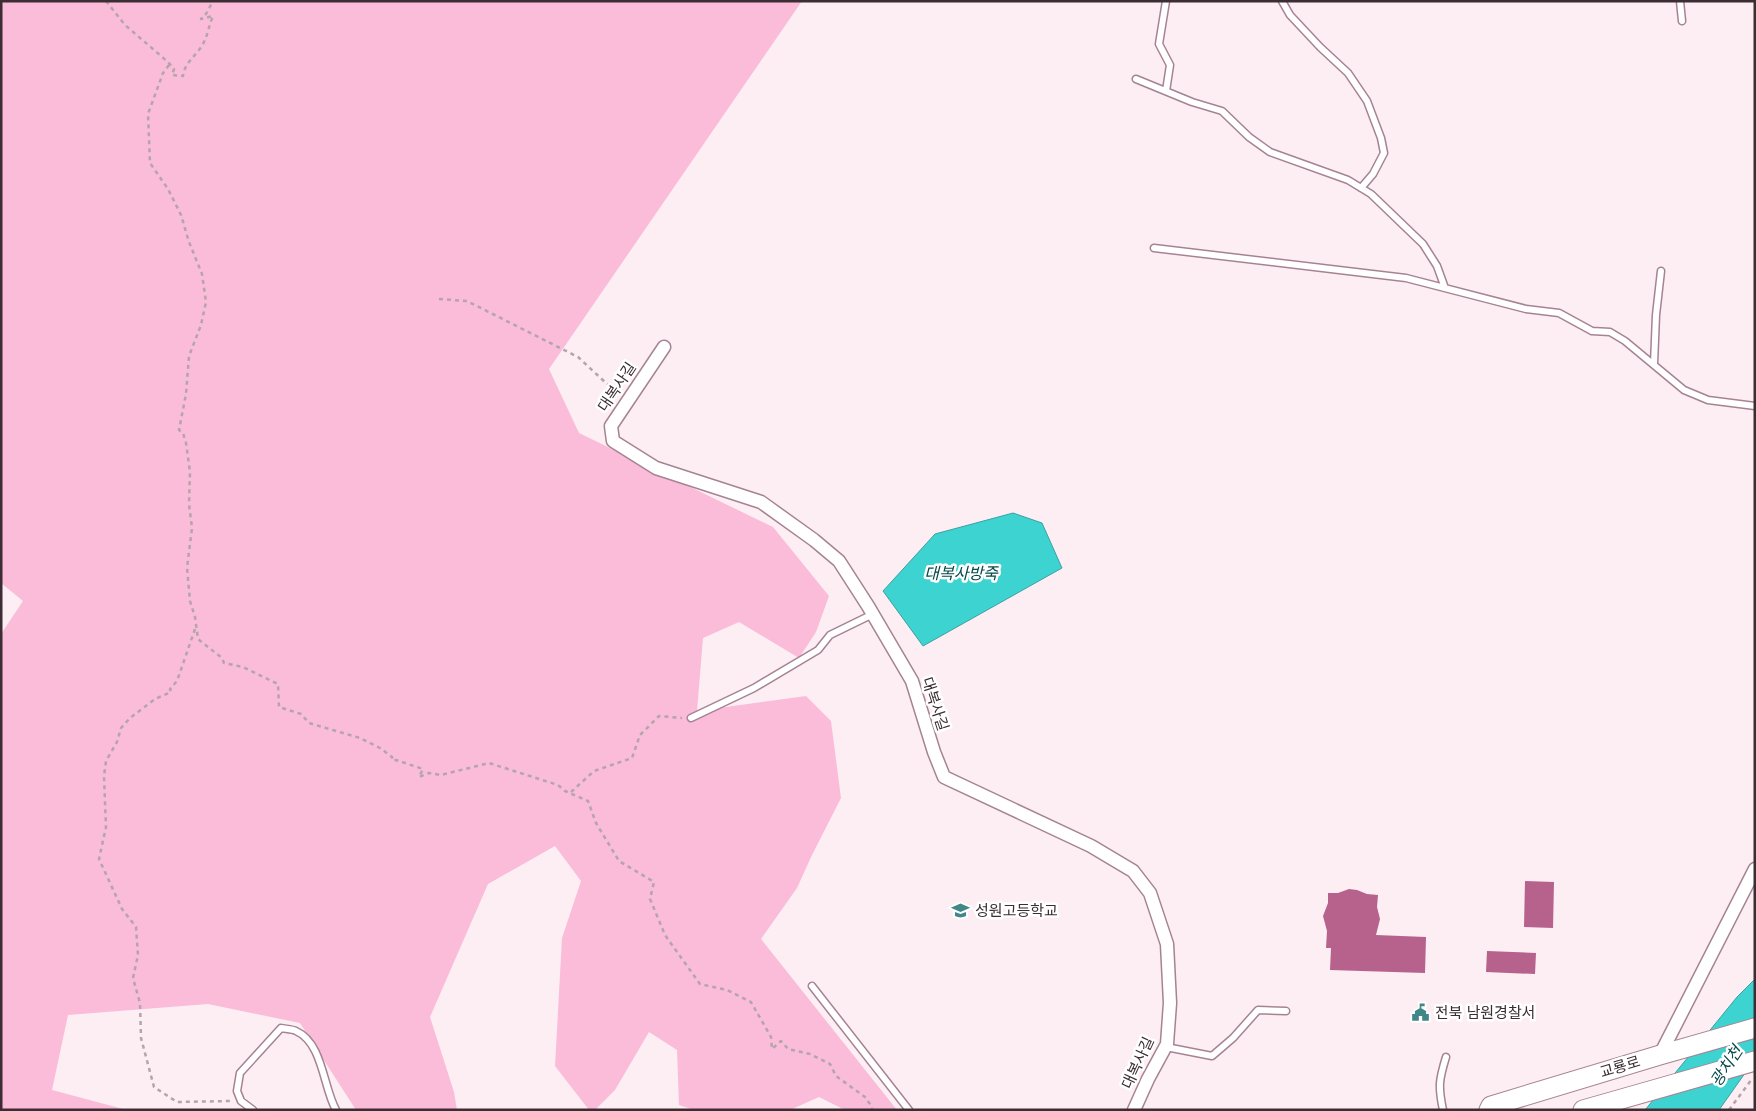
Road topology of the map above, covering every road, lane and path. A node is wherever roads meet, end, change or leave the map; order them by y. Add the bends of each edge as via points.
1 (106, 1) edge
2 (213, 1) edge
3 (1166, 1) edge
4 (1282, 1) edge
5 (1680, 1) edge
6 (1682, 20) dead end
7 (169, 65) junction
8 (1136, 79) dead end
9 (1166, 91) junction
10 (1361, 188) junction
11 (1154, 248) dead end
12 (1661, 271) dead end
13 (1445, 288) junction
14 (438, 299) dead end
15 (664, 347) dead end
16 (1654, 364) junction
17 (629, 398) junction
18 (1755, 406) edge
19 (873, 614) junction
20 (196, 627) junction
21 (691, 718) joint
22 (571, 792) junction
23 (1755, 869) edge
24 (812, 986) dead end
25 (1286, 1011) dead end
26 (1755, 1028) edge
27 (1166, 1047) junction
28 (1660, 1055) junction
29 (1446, 1057) dead end
30 (1755, 1061) edge
31 (1755, 1076) edge
32 (241, 1101) junction
33 (1610, 1106) edge
34 (253, 1110) edge
35 (336, 1110) edge
36 (872, 1110) edge
37 (909, 1110) edge
38 (1134, 1110) edge
39 (1443, 1110) edge
40 (1489, 1110) edge
41 (1583, 1110) edge
42 (1729, 1110) edge

1 - 7 path via 125,24
2 - 7 path via 201,19 213,16 203,43 184,67 183,76 172,75 174,69
3 - 9 lane via 1159,44 1170,65
4 - 10 lane via 1290,15 1348,73 1367,102 1384,152 1373,174
5 - 6 lane
7 - 20 path via 148,114 150,163 181,215 202,274 206,302 201,325 188,356 186,394 179,430 186,443 190,472 192,528 187,568
8 - 9 lane
9 - 10 lane via 1222,111 1270,152 1322,169
10 - 13 lane via 1423,244 1437,266
11 - 13 lane via 1406,278
12 - 16 lane
13 - 16 lane via 1526,310 1559,314 1592,331 1610,332
14 - 17 path via 467,302 578,357 606,383
15 - 17 street, 대복사길
16 - 18 lane via 1684,390 1708,400
17 - 19 street, 대복사길 via 611,426 613,441 656,468 761,502 839,561
19 - 21 lane via 830,635 818,650 754,688
19 - 27 street, 대복사길 via 912,681 944,777 1091,846 1133,870 1150,893 1168,944 1170,1003
20 - 22 path via 198,639 224,663 243,666 278,684 279,707 301,714 309,722 360,738 380,748 392,757 392,761 423,769 419,777 489,764
20 - 32 path via 171,692 155,699 130,718 121,728 106,761 106,827 99,858 122,909 136,927 138,955 133,978 140,1003 141,1038 154,1087 177,1102
21 - 22 path via 659,716 640,735 632,758 594,772
22 - 36 path via 588,801 596,824 619,861 654,882 650,899 665,935 700,984 727,990 752,1002 770,1037 772,1049 781,1041 788,1049 810,1054 830,1064 836,1076 865,1097
23 - 28 street
24 - 37 lane
25 - 27 lane via 1258,1010 1212,1056
26 - 28 street, 교룡로
27 - 38 street, 대복사길
28 - 40 street, 교룡로 via 1491,1106
29 - 39 lane via 1439,1078
30 - 33 street, 교룡로 via 1653,1089
31 - 42 path
32 - 34 lane
32 - 35 lane via 238,1091 240,1073 281,1028 296,1031 310,1042
33 - 41 street, 교룡로

